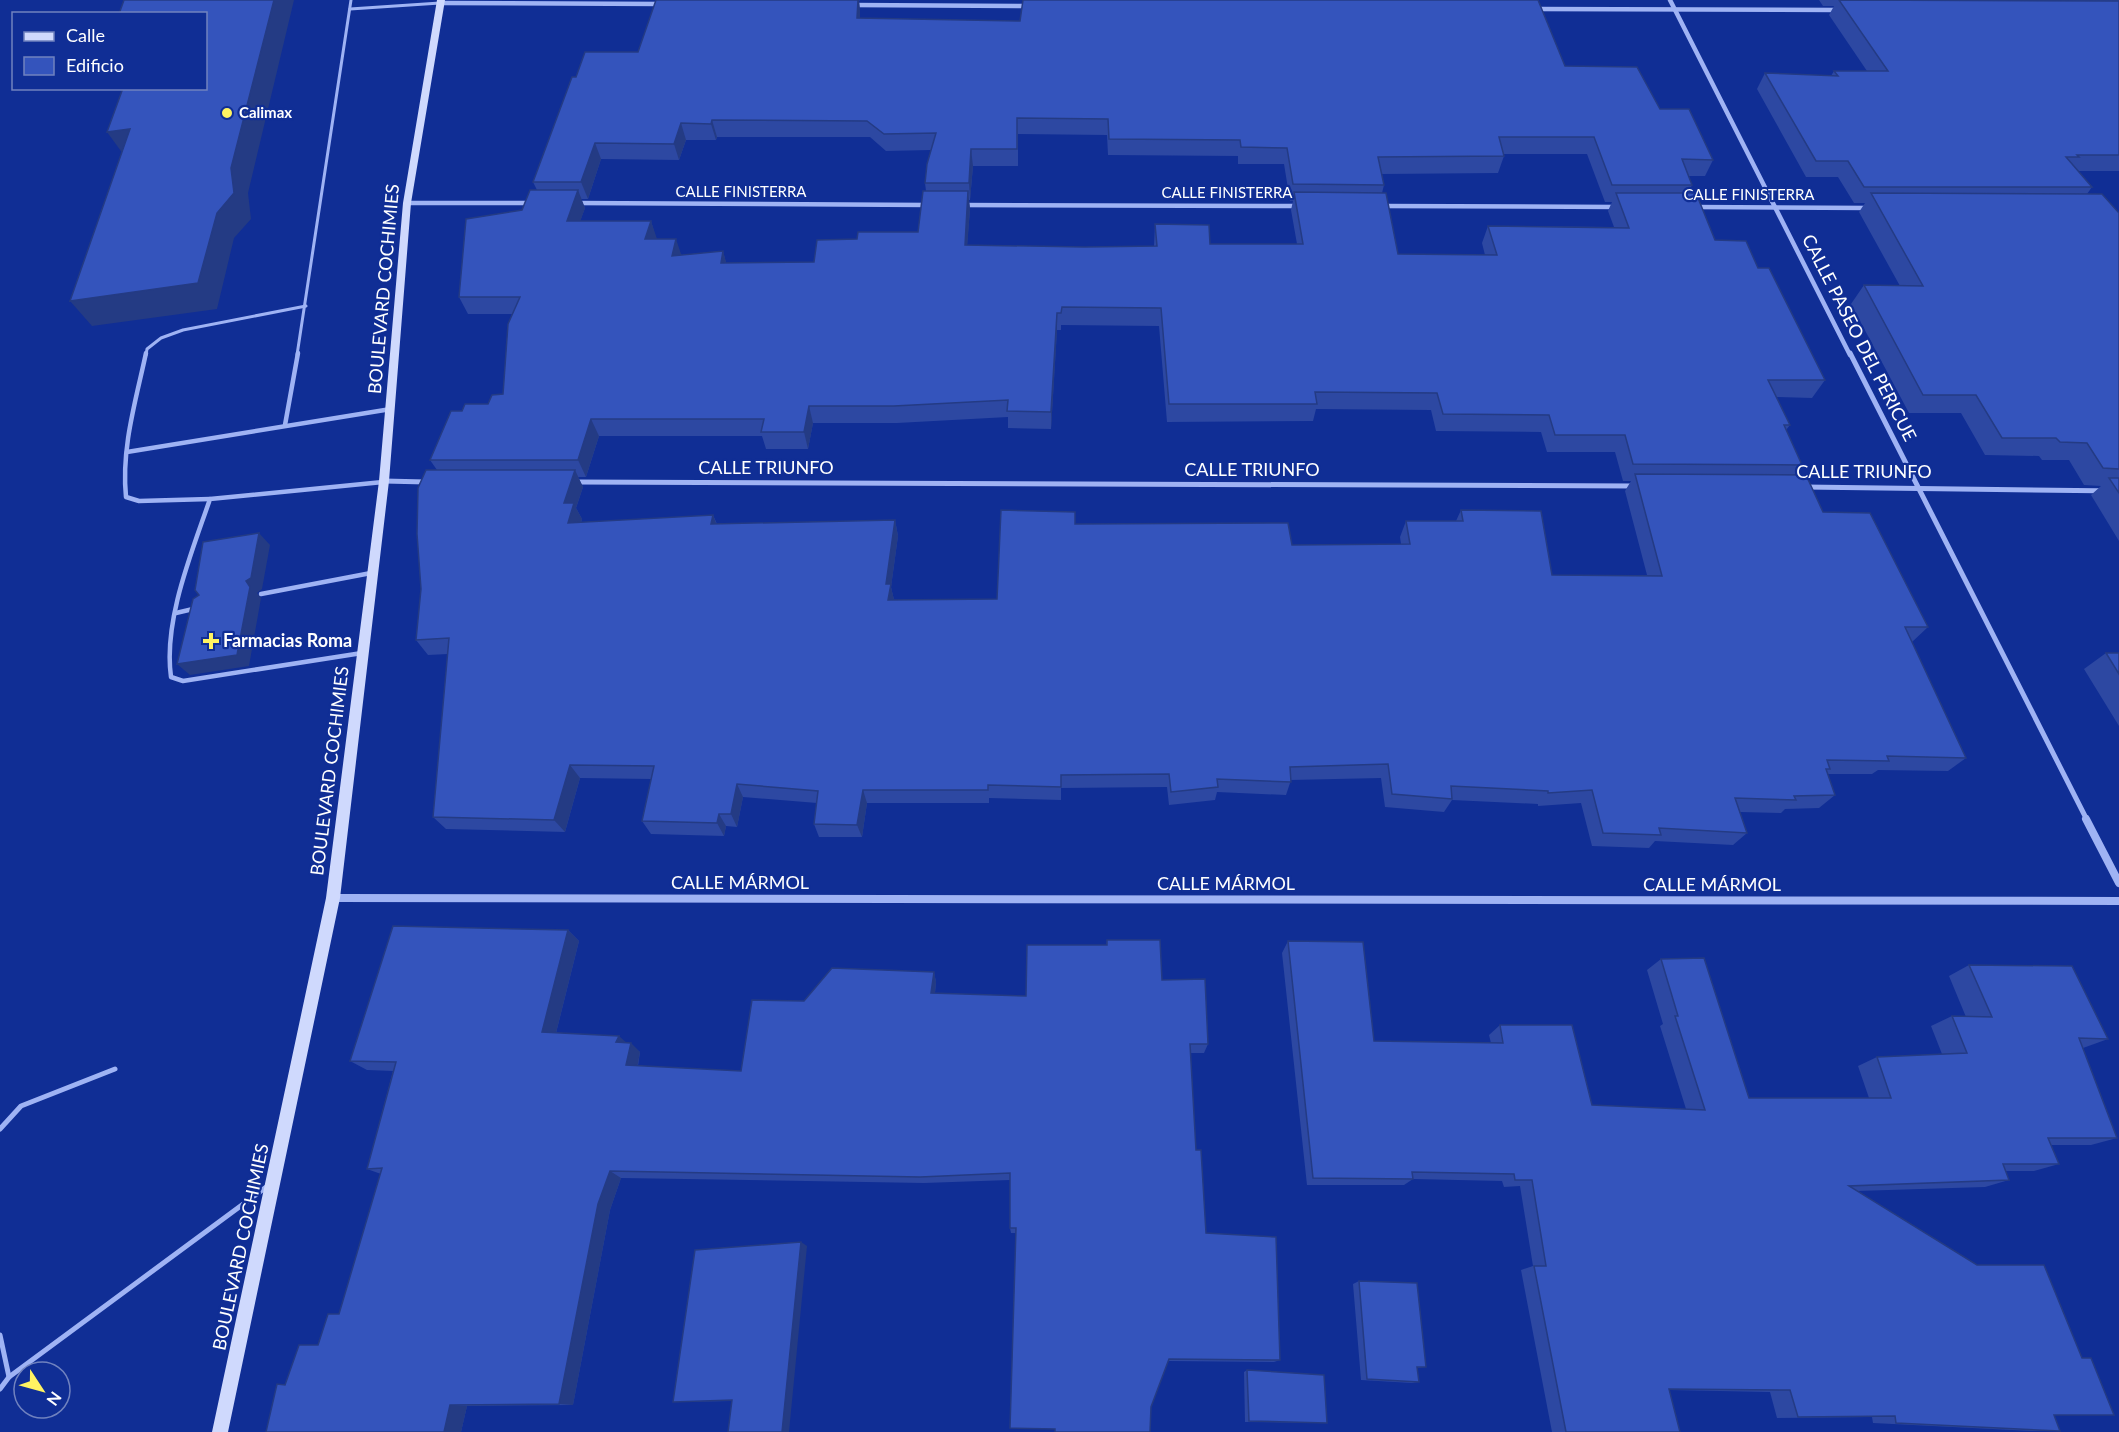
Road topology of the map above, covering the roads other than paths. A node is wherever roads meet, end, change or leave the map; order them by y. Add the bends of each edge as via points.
1 (351, 0) edge
2 (1670, 0) edge
3 (440, 1) edge
4 (668, 4) edge
5 (848, 5) edge
6 (1040, 6) edge
7 (350, 9) junction
8 (1531, 9) edge
9 (1675, 10) junction
10 (1843, 10) edge
11 (407, 203) junction
12 (538, 203) edge
13 (574, 203) edge
14 (931, 204) edge
15 (955, 205) edge
16 (1312, 206) edge
17 (1371, 206) edge
18 (1621, 207) edge
19 (1692, 207) edge
20 (1776, 207) junction
21 (1870, 208) edge
22 (306, 306) junction
23 (391, 409) junction
24 (285, 425) junction
25 (127, 452) junction
26 (384, 481) junction
27 (432, 482) edge
28 (564, 482) edge
29 (1643, 486) edge
30 (1799, 487) edge
31 (1918, 488) junction
32 (2119, 491) edge
33 (210, 499) junction
34 (373, 573) junction
35 (261, 594) dead end
36 (196, 608) edge
37 (176, 614) junction
38 (362, 653) junction
39 (2119, 883) edge
40 (333, 898) junction
41 (2119, 901) edge
42 (115, 1069) dead end
43 (0, 1129) edge
44 (273, 1181) junction
45 (0, 1335) edge
46 (9, 1377) junction
47 (0, 1389) edge
48 (220, 1432) edge

1 - 7 lane
2 - 9 street, CALLE PASEO DEL PERICUE
3 - 4 street
3 - 7 lane
3 - 11 main road, BOULEVARD COCHIMIES
5 - 6 street
7 - 22 lane
8 - 9 street
9 - 10 street
9 - 20 street, CALLE PASEO DEL PERICUE
11 - 12 street
11 - 23 main road, BOULEVARD COCHIMIES
13 - 14 street, CALLE FINISTERRA
15 - 16 street, CALLE FINISTERRA
17 - 18 street
19 - 20 street, CALLE FINISTERRA
20 - 21 street, CALLE FINISTERRA
20 - 31 street, CALLE PASEO DEL PERICUE
22 - 24 lane
22 - 25 lane via 183,330 161,338 147,349
23 - 24 lane
23 - 26 main road, BOULEVARD COCHIMIES
24 - 25 lane
25 - 33 lane via 126,497 139,501
26 - 27 street
26 - 33 lane
26 - 34 main road, BOULEVARD COCHIMIES
28 - 29 street, CALLE TRIUNFO
30 - 31 street, CALLE TRIUNFO
31 - 32 street, CALLE TRIUNFO
31 - 39 street, CALLE PASEO DEL PERICUE
33 - 37 lane
34 - 35 lane
34 - 38 main road, BOULEVARD COCHIMIES
36 - 37 lane
37 - 38 lane via 167,666 171,677 183,681
38 - 40 main road, BOULEVARD COCHIMIES
40 - 41 street, CALLE MÁRMOL
40 - 44 main road, BOULEVARD COCHIMIES
42 - 43 lane via 21,1107
44 - 46 lane
44 - 48 main road, BOULEVARD COCHIMIES
45 - 46 lane
46 - 47 lane

